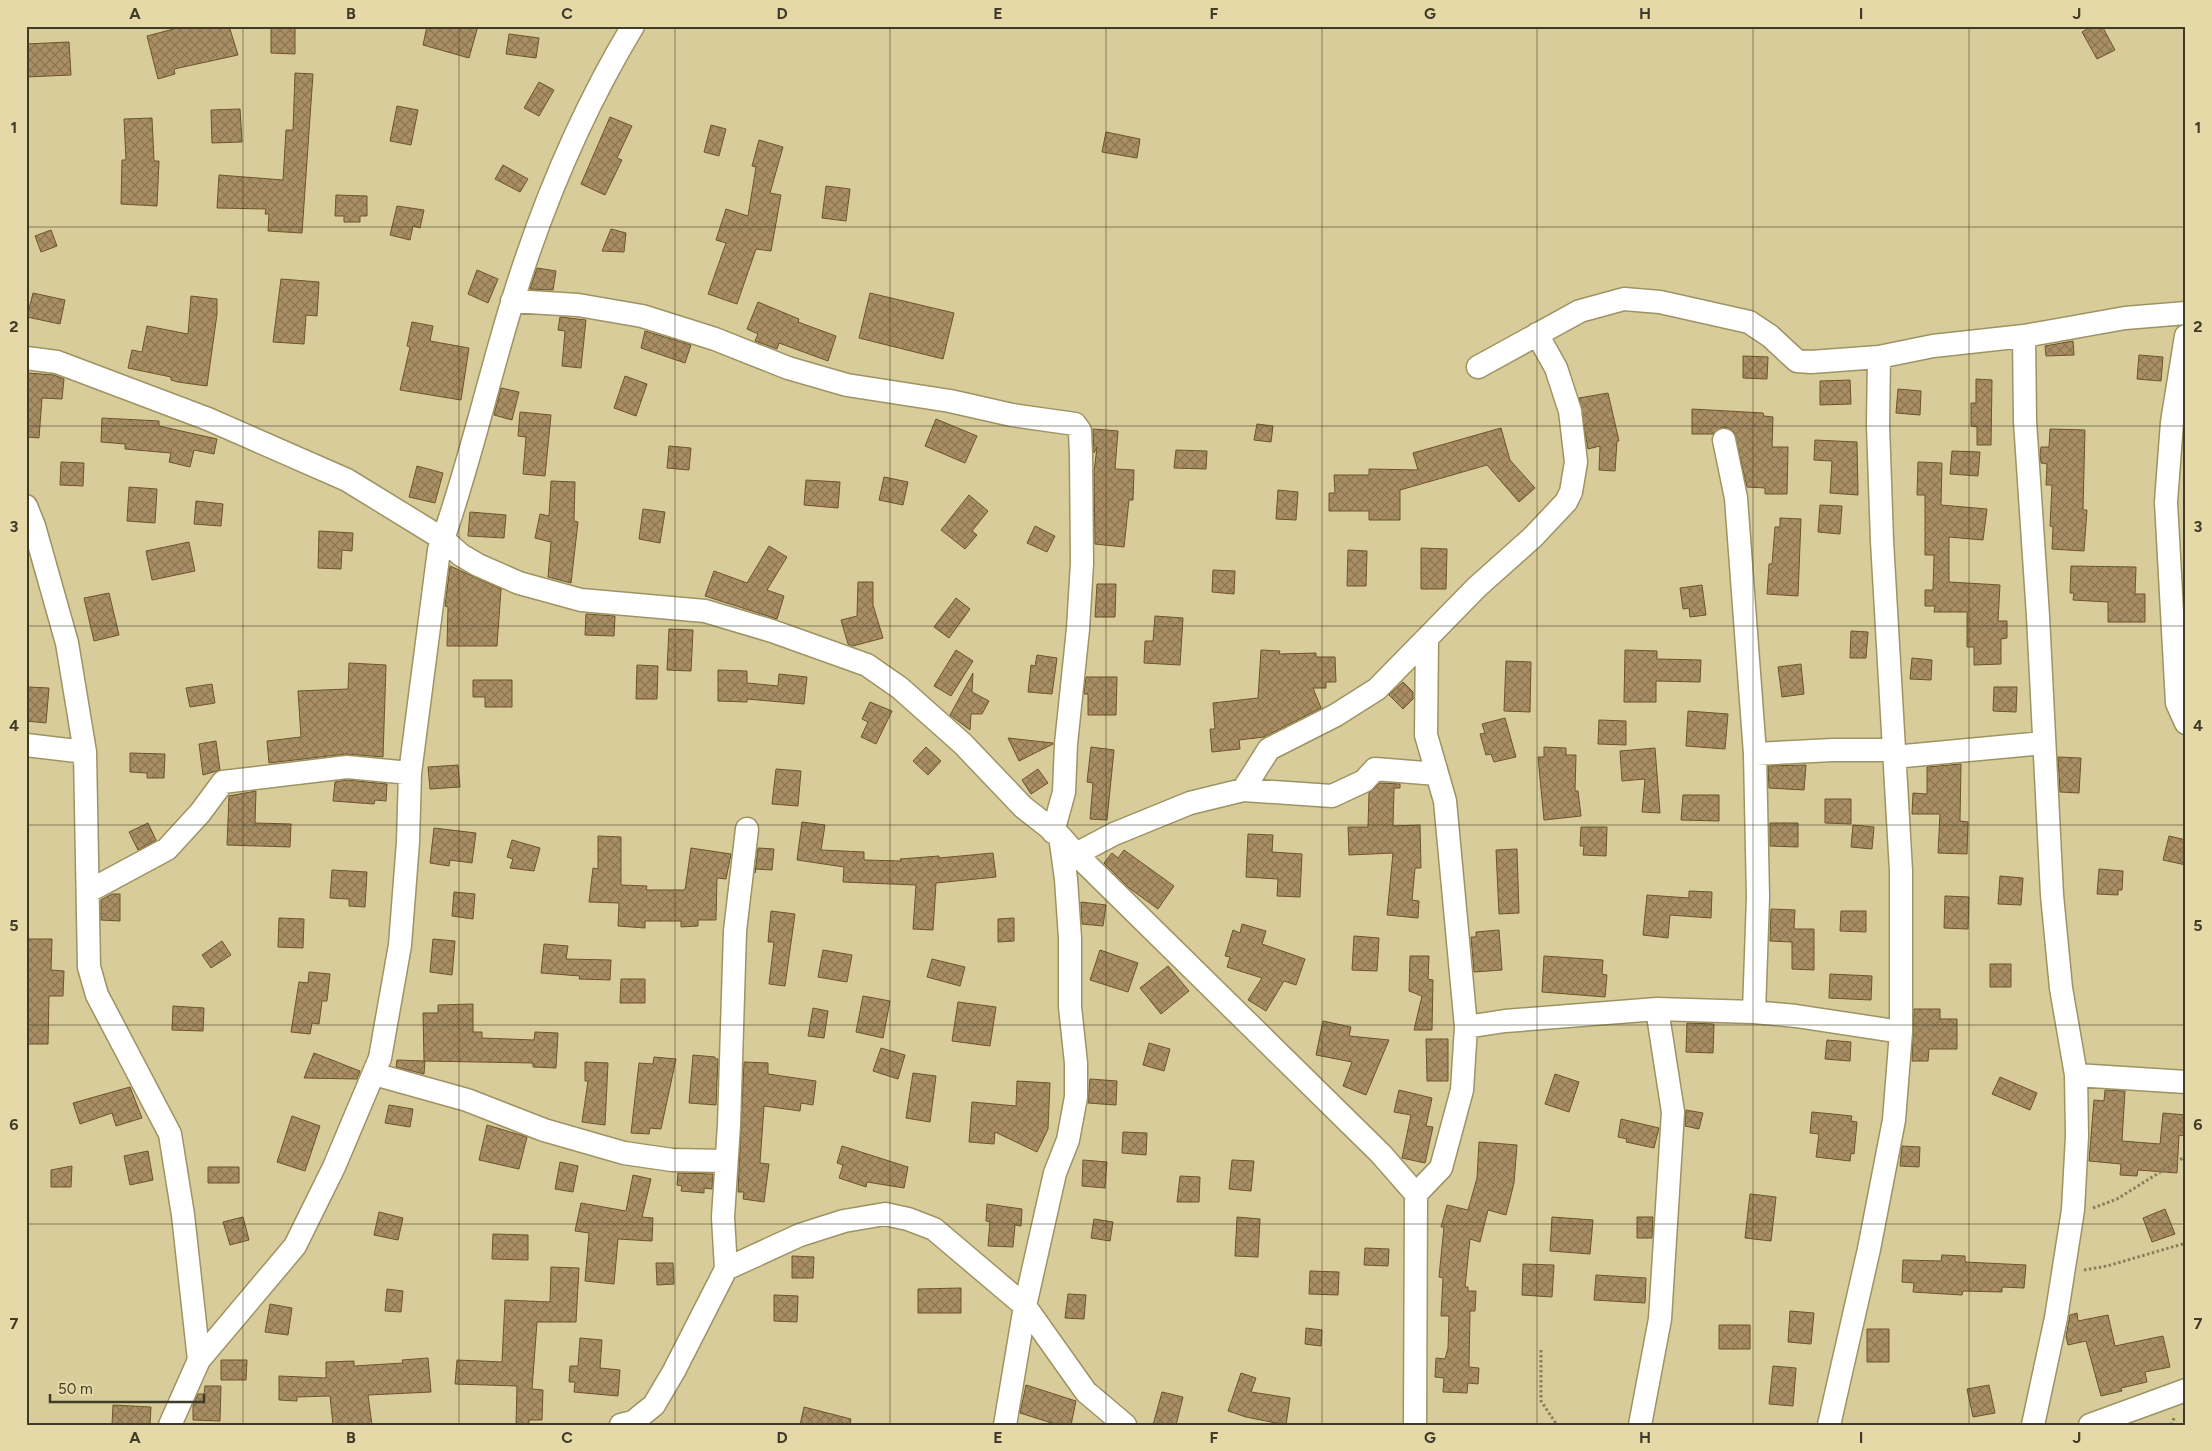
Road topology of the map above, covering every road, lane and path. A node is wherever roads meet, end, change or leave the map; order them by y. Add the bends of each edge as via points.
1 (633, 26) edge
2 (512, 302) junction
3 (2186, 313) edge
4 (1537, 334) junction
5 (2024, 336) junction
6 (2186, 336) edge
7 (1879, 357) junction
8 (26, 358) edge
9 (1478, 367) dead end
10 (1724, 440) dead end
11 (26, 506) edge
12 (443, 539) junction
13 (1428, 639) junction
14 (2186, 722) edge
15 (2043, 743) junction
16 (26, 745) edge
17 (85, 752) junction
18 (1755, 754) junction
19 (1893, 754) junction
20 (410, 773) junction
21 (1437, 774) junction
22 (1242, 790) junction
23 (747, 828) dead end
24 (1056, 834) junction
25 (1076, 854) junction
26 (89, 891) junction
27 (1657, 1009) junction
28 (1754, 1012) junction
29 (1466, 1027) junction
30 (1902, 1032) junction
31 (374, 1074) junction
32 (2076, 1075) junction
33 (2186, 1082) edge
34 (2186, 1156) edge
35 (725, 1161) junction
36 (1416, 1194) junction
37 (2073, 1210) junction
38 (2186, 1243) edge
39 (726, 1269) junction
40 (2064, 1271) junction
41 (1025, 1306) junction
42 (1541, 1350) dead end
43 (199, 1360) junction
44 (2186, 1390) edge
45 (170, 1425) edge
46 (621, 1425) edge
47 (1005, 1425) edge
48 (1124, 1425) edge
49 (1414, 1425) edge
50 (1557, 1425) edge
51 (1640, 1425) edge
52 (1829, 1425) edge
53 (2033, 1425) edge
54 (2090, 1425) edge

1 - 2 street via 604,74 559,168
2 - 12 street
2 - 24 street via 578,305 642,316 715,338 788,368 847,385 950,401 1012,416 1075,424 1080,431 1082,563 1064,792
3 - 5 street via 2126,318
4 - 7 street via 1580,312 1624,299 1660,302 1749,322 1797,361
4 - 9 street
4 - 13 street via 1556,368 1570,411 1576,462 1571,492 1540,530 1477,587
5 - 7 street via 1933,346
5 - 15 street via 2025,421
6 - 14 street via 2172,422 2166,502 2177,703
7 - 19 street via 1880,464
8 - 12 street via 57,362 208,419 347,480
10 - 18 street via 1736,498
11 - 17 street via 67,643
12 - 20 street via 437,559
12 - 24 street via 478,565 520,583 581,600 706,611 780,633 867,665 900,688 963,744 1023,807
13 - 21 street via 1426,735
13 - 22 street via 1376,689 1336,715 1269,749
15 - 19 street
15 - 32 street via 2061,988
16 - 17 street
17 - 26 street
18 - 19 street via 1833,750
18 - 28 street via 1758,897
19 - 30 street via 1901,871
20 - 26 street via 347,767 223,782 200,813 166,849
20 - 31 street via 400,945 380,1058
21 - 22 street via 1375,769 1364,781 1332,796
21 - 29 street via 1445,801
22 - 25 street via 1190,803 1114,834
23 - 35 street via 736,923
24 - 25 street
24 - 41 street via 1067,889 1076,1097 1068,1140 1055,1172
25 - 36 street via 1381,1154
26 - 43 street via 89,967 97,995 170,1134
27 - 28 street
27 - 29 street
27 - 51 street via 1673,1112 1660,1319
28 - 30 street
29 - 36 street via 1462,1090 1441,1168
30 - 52 street via 1894,1120
31 - 35 street via 467,1100 544,1130 624,1153 672,1160
31 - 43 street via 295,1246
32 - 33 street
32 - 37 street
34 - 37 path via 2117,1199 2085,1211
35 - 39 street via 723,1217
36 - 49 street
37 - 40 street
38 - 40 path via 2107,1266
39 - 41 street via 800,1236 844,1221 884,1214 934,1229
39 - 46 street via 654,1405 633,1422
40 - 53 street
41 - 47 street
41 - 48 street via 1086,1392
42 - 50 path via 1541,1401
43 - 45 street
44 - 54 street

